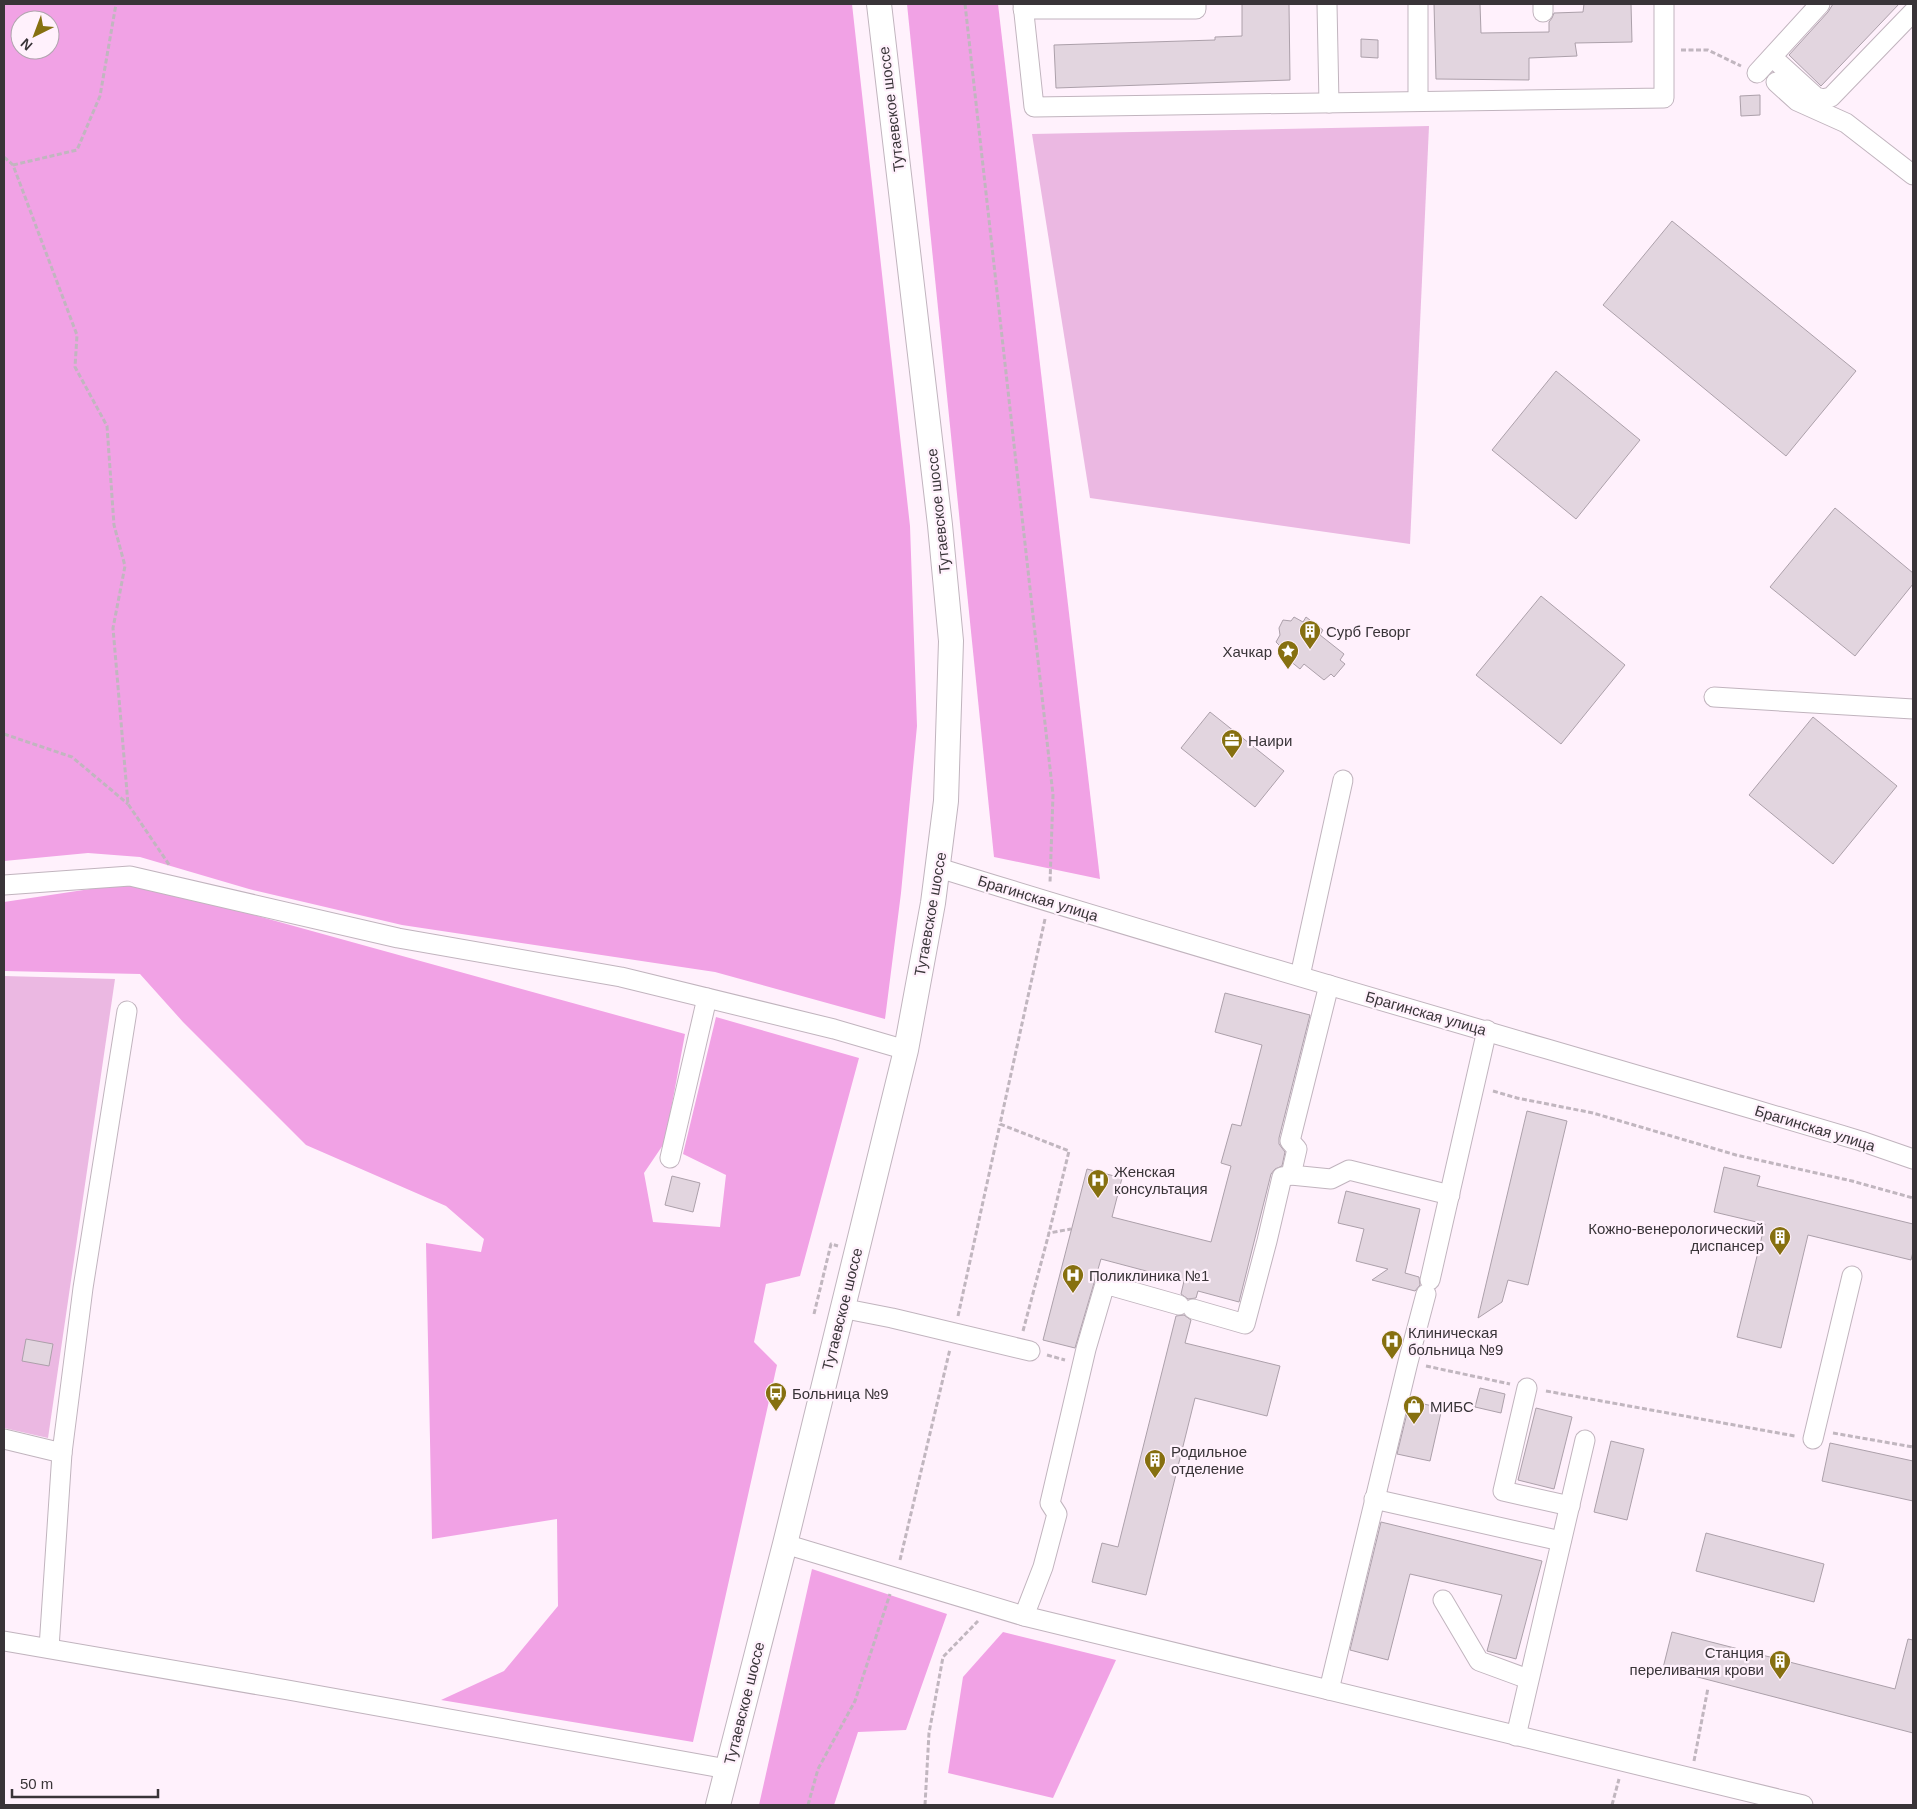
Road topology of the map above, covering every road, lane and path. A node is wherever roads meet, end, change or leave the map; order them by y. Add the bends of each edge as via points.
1 (116, 4) edge
2 (878, 4) edge
3 (965, 4) edge
4 (1196, 4) edge
5 (1327, 4) edge
6 (1418, 4) edge
7 (1664, 4) edge
8 (1820, 4) edge
9 (1023, 6) edge
10 (1112, 6) edge
11 (1913, 12) edge
12 (1666, 50) junction
13 (1772, 57) junction
14 (1757, 73) joint
15 (1776, 82) dead end
16 (1418, 102) junction
17 (1329, 103) junction
18 (4, 157) edge
19 (14, 165) junction
20 (1913, 175) edge
21 (1714, 697) dead end
22 (1913, 709) edge
23 (4, 734) edge
24 (1343, 780) dead end
25 (128, 804) junction
26 (939, 868) junction
27 (4, 884) edge
28 (186, 889) junction
29 (1049, 902) junction
30 (1300, 976) junction
31 (1329, 985) junction
32 (707, 998) junction
33 (127, 1011) dead end
34 (1487, 1030) junction
35 (906, 1050) junction
36 (1474, 1086) junction
37 (1000, 1124) junction
38 (670, 1158) dead end
39 (1913, 1159) edge
40 (1290, 1175) junction
41 (1450, 1195) junction
42 (1913, 1198) edge
43 (1071, 1229) dead end
44 (1049, 1233) junction
45 (1852, 1276) dead end
46 (841, 1308) junction
47 (954, 1333) junction
48 (1024, 1350) junction
49 (1408, 1362) junction
50 (1082, 1364) junction
51 (1527, 1388) junction
52 (4, 1439) edge
53 (1813, 1439) junction
54 (1585, 1440) dead end
55 (1913, 1447) edge
56 (62, 1453) junction
57 (1374, 1499) junction
58 (1570, 1506) junction
59 (1561, 1541) junction
60 (785, 1544) junction
61 (896, 1578) junction
62 (1443, 1600) dead end
63 (986, 1605) junction
64 (1024, 1616) junction
65 (4, 1641) edge
66 (49, 1648) junction
67 (1528, 1679) junction
68 (1708, 1688) dead end
69 (1329, 1690) junction
70 (1516, 1736) junction
71 (1623, 1762) junction
72 (727, 1769) junction
73 (1691, 1778) junction
74 (718, 1805) edge
75 (808, 1805) edge
76 (926, 1805) edge
77 (1612, 1805) edge
78 (1803, 1805) edge

1 - 19 path via 100,96 77,150
2 - 26 main road, Тутаевское шоссе via 951,641 946,801
3 - 29 path via 1053,795
4 - 10 street via 1196,9
5 - 17 street
6 - 16 street
7 - 12 street
8 - 13 street
9 - 10 street
9 - 17 street via 1034,107
11 - 13 street via 1831,97 1816,97
12 - 14 path via 1708,50
12 - 16 street via 1664,98
13 - 14 street
15 - 20 street via 1797,101 1846,123
16 - 17 street
18 - 19 path
19 - 25 path via 77,335 75,367 107,426 114,525 125,566 113,628
21 - 22 street
23 - 25 path via 72,757
24 - 30 street
25 - 28 path
26 - 29 street, Брагинская улица
26 - 35 main road, Тутаевское шоссе
27 - 28 street via 130,876
28 - 32 street via 398,938 621,976
29 - 30 street, Брагинская улица
29 - 37 path
30 - 31 street, Брагинская улица
31 - 34 street, Брагинская улица
31 - 40 street via 1290,1141 1296,1149
32 - 35 street
32 - 38 street
33 - 56 street via 83,1288
34 - 36 street
34 - 39 street, Брагинская улица
35 - 46 main road, Тутаевское шоссе
36 - 41 street
36 - 42 path via 1593,1113 1736,1155
37 - 44 path via 1069,1151
37 - 47 path
40 - 41 street via 1331,1179 1349,1170
40 - 50 street via 1282,1177 1245,1324 1105,1284
41 - 49 street
43 - 44 path
44 - 48 path
45 - 53 street
46 - 47 street
46 - 60 main road, Тутаевское шоссе
47 - 48 street
47 - 61 path
48 - 50 path
49 - 51 path
49 - 57 street
50 - 64 street via 1050,1504 1057,1514 1043,1568
51 - 53 path
51 - 58 street via 1503,1491
52 - 56 street
53 - 55 path via 1829,1433
54 - 58 street
56 - 66 street
57 - 59 street
57 - 69 street
58 - 59 street
59 - 67 street
60 - 61 street
60 - 72 main road, Тутаевское шоссе
61 - 63 street
61 - 75 path via 855,1700 818,1768
62 - 67 street via 1479,1661
63 - 64 street
63 - 76 path via 981,1618 943,1657 929,1733
64 - 69 street
65 - 66 street
66 - 72 street
67 - 70 street
68 - 73 path
69 - 70 street
70 - 71 street
71 - 73 street
71 - 77 path
72 - 74 main road, Тутаевское шоссе
73 - 78 street

